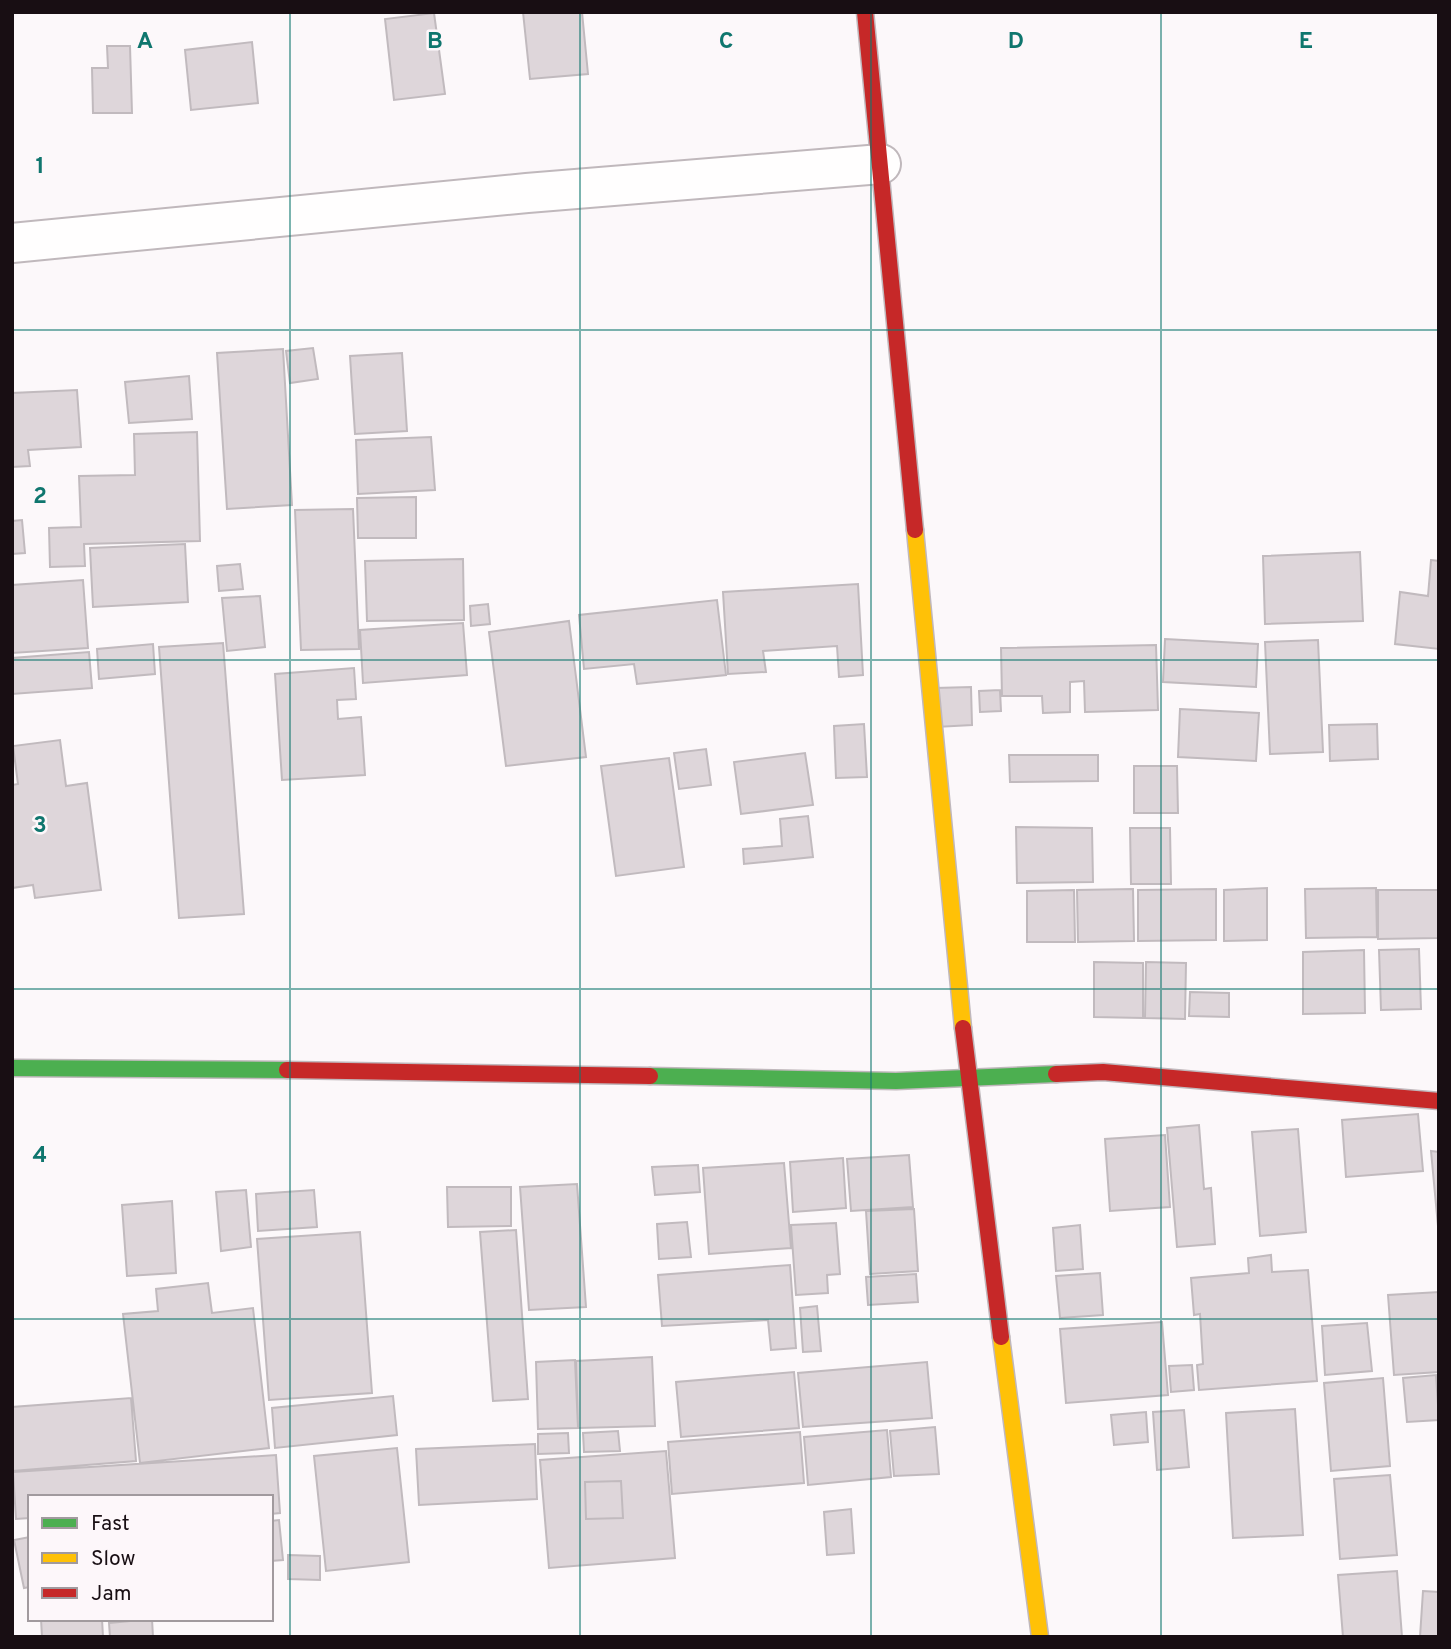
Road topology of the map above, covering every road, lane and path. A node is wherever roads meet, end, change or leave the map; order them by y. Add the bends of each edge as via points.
1 (865, 12) edge
2 (881, 164) junction
3 (12, 243) edge
4 (12, 1068) edge
5 (968, 1076) junction
6 (1439, 1101) edge
7 (1040, 1637) edge

1 - 2 street
2 - 3 street
2 - 5 street
4 - 5 street via 895,1081
5 - 6 street via 1103,1072
5 - 7 street

